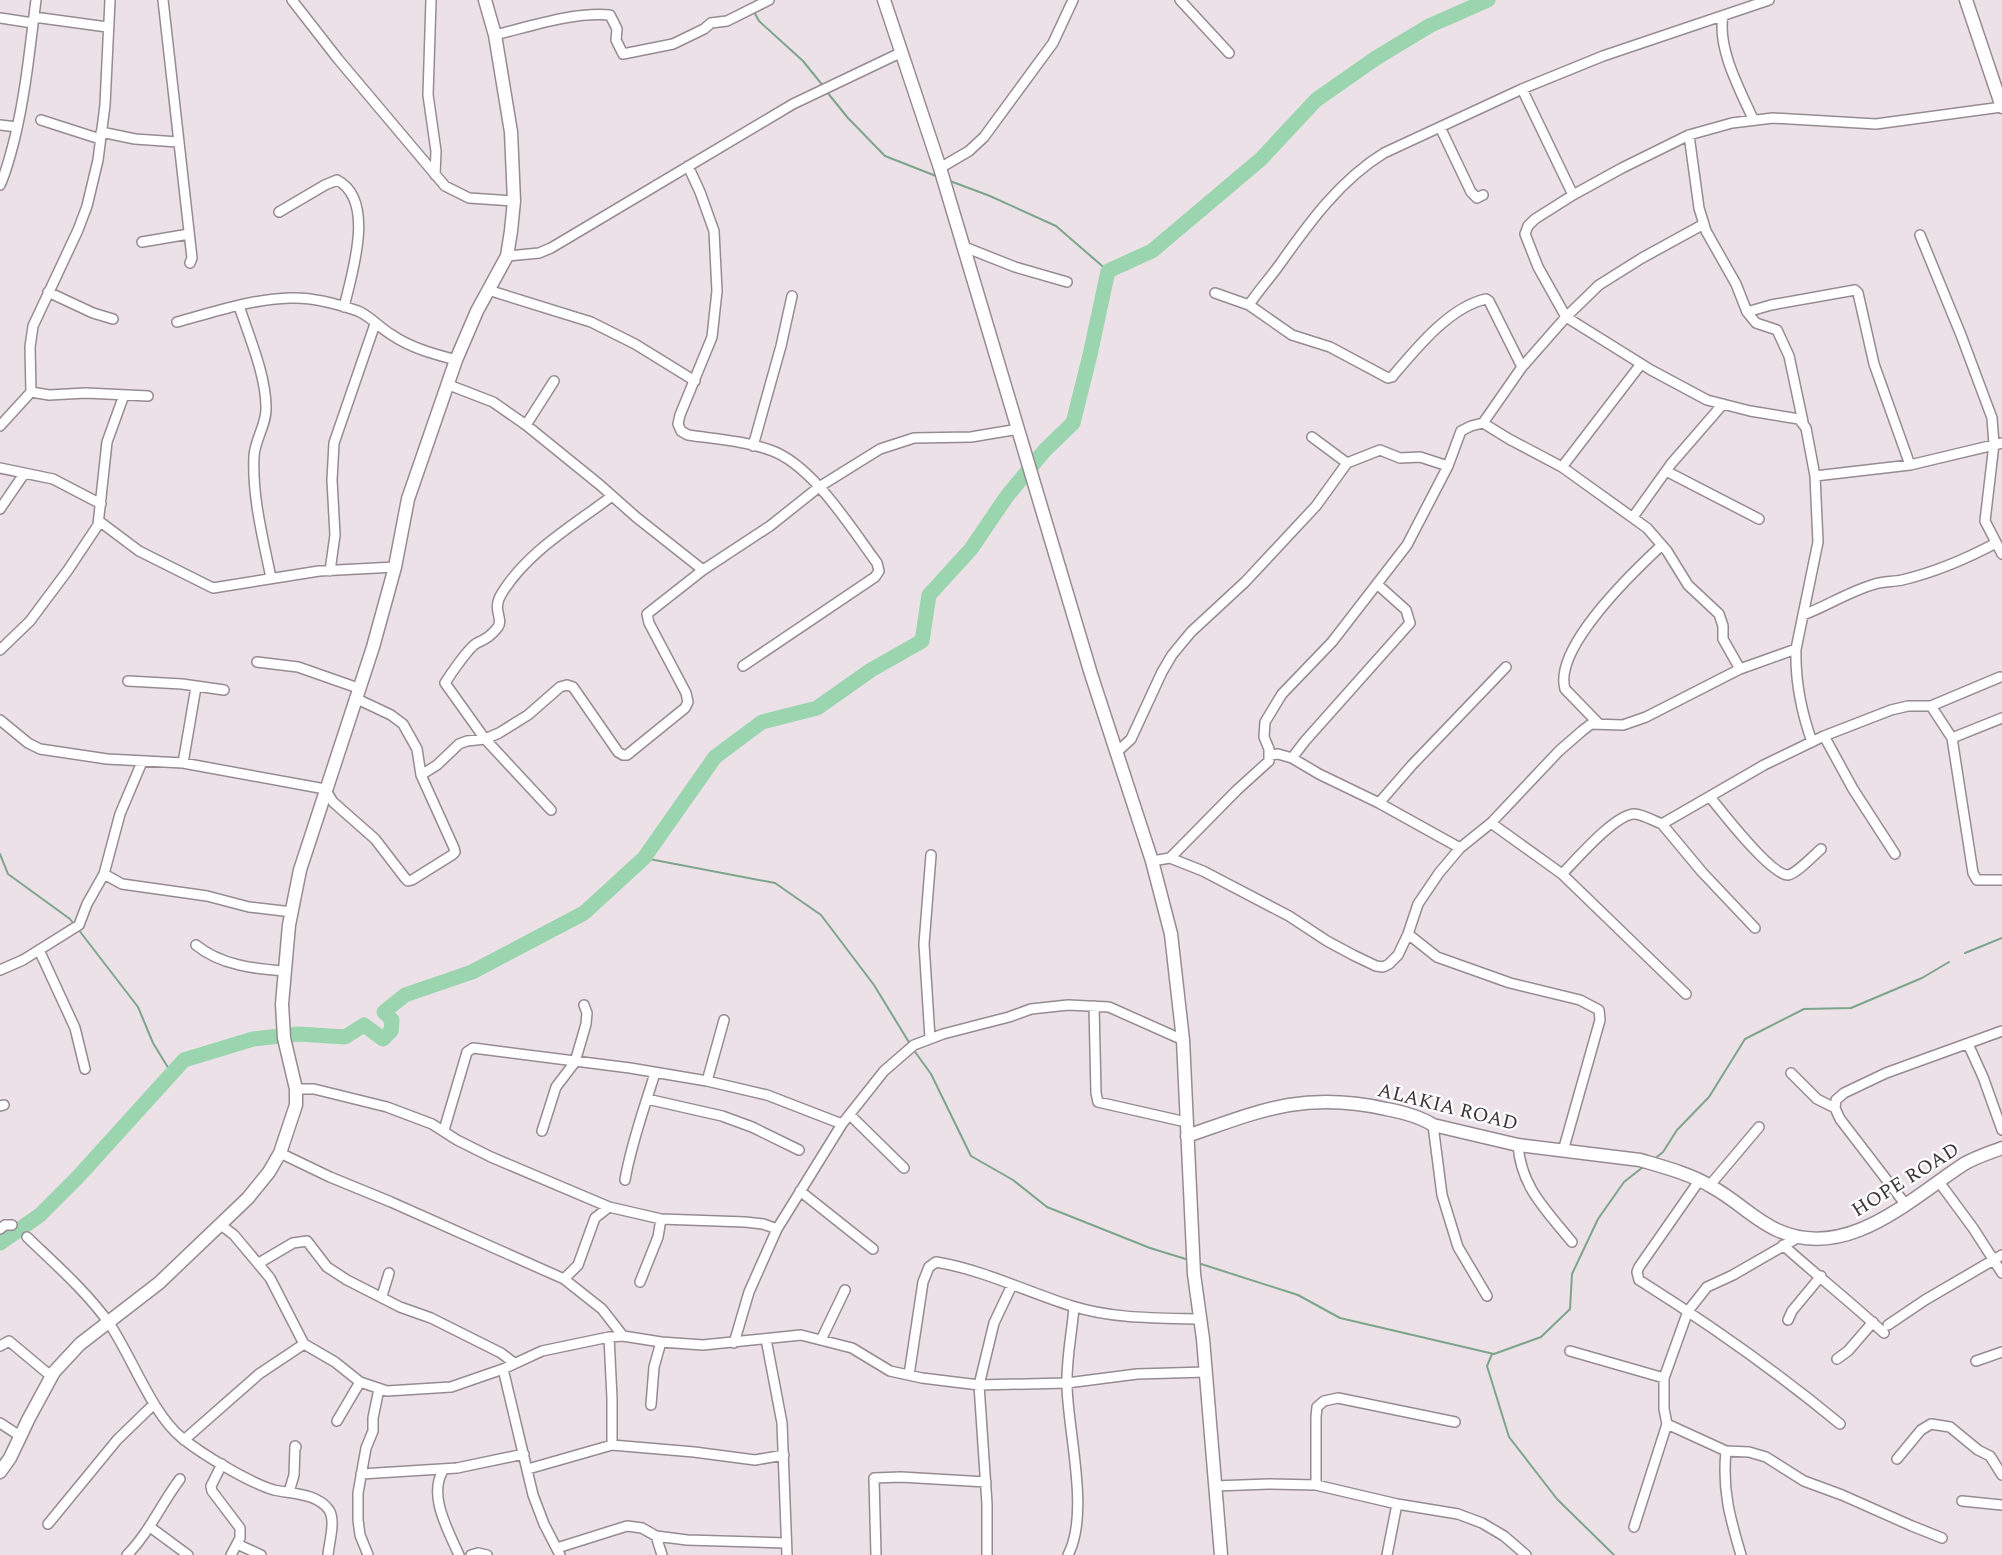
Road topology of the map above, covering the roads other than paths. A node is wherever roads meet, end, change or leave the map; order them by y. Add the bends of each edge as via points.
1 (36, 0) edge
2 (110, 0) edge
3 (163, 0) edge
4 (292, 0) edge
5 (431, 0) edge
6 (485, 0) edge
7 (768, 0) edge
8 (884, 0) edge
9 (1073, 0) edge
10 (1179, 0) edge
11 (1769, 0) edge
12 (1966, 0) edge
13 (1723, 16) junction
14 (0, 18) edge
15 (33, 20) junction
16 (108, 27) junction
17 (495, 35) junction
18 (900, 53) junction
19 (1229, 53) dead end
20 (1522, 89) junction
21 (2002, 107) edge
22 (1753, 119) junction
23 (41, 120) dead end
24 (0, 125) edge
25 (17, 127) junction
26 (1440, 127) junction
27 (1689, 135) junction
28 (101, 136) junction
29 (178, 142) junction
30 (688, 166) junction
31 (942, 175) junction
32 (435, 176) junction
33 (0, 185) edge
34 (1483, 195) dead end
35 (1573, 195) junction
36 (514, 201) junction
37 (279, 212) dead end
38 (1704, 224) junction
39 (189, 234) junction
40 (1920, 235) dead end
41 (142, 242) dead end
42 (963, 246) junction
43 (507, 256) junction
44 (190, 263) dead end
45 (1067, 282) dead end
46 (488, 290) junction
47 (48, 292) junction
48 (1215, 293) dead end
49 (792, 296) dead end
50 (1249, 305) junction
51 (239, 306) junction
52 (344, 307) junction
53 (1747, 312) junction
54 (1566, 317) junction
55 (113, 319) dead end
56 (177, 322) dead end
57 (375, 324) junction
58 (456, 360) junction
59 (1641, 364) junction
60 (1522, 367) junction
61 (554, 381) dead end
62 (695, 381) junction
63 (449, 385) junction
64 (32, 392) junction
65 (124, 395) junction
66 (148, 396) dead end
67 (1723, 404) junction
68 (1803, 422) junction
69 (1483, 423) junction
70 (526, 425) junction
71 (0, 426) edge
72 (1019, 429) junction
73 (1312, 437) dead end
74 (1998, 443) edge
75 (753, 446) junction
76 (1347, 463) junction
77 (1910, 465) junction
78 (1448, 466) junction
79 (1562, 467) junction
80 (0, 468) edge
81 (1666, 471) junction
82 (24, 474) junction
83 (1815, 476) junction
84 (819, 487) junction
85 (612, 496) junction
86 (101, 504) junction
87 (0, 509) edge
88 (1633, 517) junction
89 (1759, 519) dead end
90 (99, 521) junction
91 (1996, 543) junction
92 (1662, 545) junction
93 (2002, 554) edge
94 (395, 567) junction
95 (703, 570) junction
96 (330, 571) junction
97 (271, 578) junction
98 (1377, 584) junction
99 (1803, 615) junction
100 (1796, 649) junction
101 (0, 650) edge
102 (257, 662) dead end
103 (743, 666) dead end
104 (1506, 667) dead end
105 (1740, 669) junction
106 (2000, 677) dead end
107 (128, 681) dead end
108 (196, 687) junction
109 (224, 690) dead end
110 (356, 693) junction
111 (1931, 706) junction
112 (2002, 718) edge
113 (0, 720) edge
114 (1599, 724) junction
115 (1824, 736) junction
116 (485, 738) junction
117 (1952, 738) junction
118 (1812, 742) junction
119 (1117, 752) junction
120 (1270, 755) junction
121 (1292, 758) junction
122 (142, 762) junction
123 (183, 763) junction
124 (421, 775) junction
125 (325, 789) junction
126 (1710, 797) junction
127 (1379, 802) junction
128 (551, 810) dead end
129 (1491, 824) junction
130 (1662, 824) junction
131 (1460, 848) junction
132 (1821, 849) dead end
133 (1895, 854) dead end
134 (931, 855) dead end
135 (1170, 858) junction
136 (1152, 861) junction
137 (104, 874) junction
138 (1562, 874) junction
139 (2002, 880) edge
140 (292, 912) junction
141 (1755, 928) dead end
142 (1408, 934) junction
143 (196, 945) dead end
144 (39, 950) junction
145 (0, 970) edge
146 (285, 971) junction
147 (1686, 994) dead end
148 (584, 1005) dead end
149 (1094, 1006) junction
150 (724, 1020) dead end
151 (2002, 1031) edge
152 (1183, 1040) junction
153 (922, 1041) junction
154 (1968, 1044) junction
155 (575, 1062) junction
156 (85, 1069) dead end
157 (1791, 1072) dead end
158 (654, 1073) junction
159 (707, 1081) junction
160 (296, 1089) junction
161 (647, 1099) junction
162 (1835, 1108) junction
163 (849, 1115) junction
164 (1186, 1122) junction
165 (842, 1124) junction
166 (1433, 1125) junction
167 (1759, 1127) dead end
168 (444, 1130) junction
169 (2002, 1130) edge
170 (542, 1131) dead end
171 (1187, 1136) junction
172 (1518, 1144) junction
173 (2002, 1148) edge
174 (799, 1150) dead end
175 (1563, 1151) junction
176 (279, 1153) junction
177 (904, 1168) dead end
178 (625, 1180) dead end
179 (1939, 1182) junction
180 (1705, 1183) junction
181 (800, 1191) junction
182 (1906, 1204) junction
183 (609, 1207) junction
184 (661, 1219) junction
185 (12, 1225) dead end
186 (221, 1225) junction
187 (0, 1229) edge
188 (777, 1229) junction
189 (27, 1237) dead end
190 (1797, 1238) junction
191 (1572, 1242) dead end
192 (1783, 1245) junction
193 (873, 1249) dead end
194 (1997, 1257) edge
195 (259, 1263) junction
196 (389, 1273) dead end
197 (2002, 1274) edge
198 (1821, 1276) junction
199 (564, 1279) junction
200 (640, 1282) dead end
201 (1012, 1285) junction
202 (845, 1290) dead end
203 (382, 1296) junction
204 (1487, 1296) dead end
205 (1074, 1307) junction
206 (1688, 1311) junction
207 (1201, 1319) junction
208 (1788, 1320) dead end
209 (107, 1321) junction
210 (1872, 1322) junction
211 (609, 1336) junction
212 (623, 1336) junction
213 (766, 1339) junction
214 (820, 1340) junction
215 (661, 1342) junction
216 (734, 1343) junction
217 (304, 1344) junction
218 (0, 1346) edge
219 (1570, 1351) dead end
220 (2002, 1352) edge
221 (1837, 1359) dead end
222 (1976, 1361) dead end
223 (514, 1363) junction
224 (503, 1369) junction
225 (1206, 1372) junction
226 (909, 1376) junction
227 (52, 1377) junction
228 (1664, 1378) junction
229 (360, 1382) junction
230 (1067, 1383) junction
231 (979, 1385) junction
232 (379, 1389) junction
233 (154, 1404) junction
234 (651, 1405) dead end
235 (337, 1421) dead end
236 (1455, 1422) dead end
237 (0, 1423) edge
238 (1667, 1424) junction
239 (1840, 1424) dead end
240 (20, 1436) junction
241 (184, 1440) junction
242 (612, 1445) junction
243 (296, 1447) dead end
244 (1726, 1451) junction
245 (524, 1454) junction
246 (784, 1455) junction
247 (1898, 1459) dead end
248 (222, 1464) junction
249 (444, 1469) junction
250 (528, 1469) junction
251 (0, 1472) edge
252 (361, 1474) junction
253 (2002, 1475) edge
254 (180, 1479) dead end
255 (986, 1482) junction
256 (1215, 1485) junction
257 (1316, 1485) junction
258 (289, 1492) junction
259 (1962, 1501) dead end
260 (1397, 1504) junction
261 (2002, 1505) edge
262 (48, 1524) dead end
263 (150, 1527) junction
264 (1634, 1527) dead end
265 (656, 1536) junction
266 (1942, 1538) dead end
267 (785, 1543) junction
268 (237, 1544) junction
269 (558, 1552) edge
270 (127, 1555) edge
271 (188, 1555) edge
272 (231, 1555) edge
273 (261, 1555) edge
274 (328, 1555) edge
275 (368, 1555) edge
276 (459, 1555) edge
277 (471, 1555) edge
278 (487, 1555) edge
279 (662, 1555) edge
280 (787, 1555) edge
281 (876, 1555) edge
282 (987, 1555) edge
283 (1068, 1555) edge
284 (1221, 1555) edge
285 (1387, 1555) edge
286 (1526, 1555) edge
287 (1741, 1555) edge

1 - 15 street
2 - 16 street
3 - 29 street
4 - 32 street
5 - 32 street via 428,95 436,151
6 - 17 street
7 - 17 street via 728,21 711,23 673,44 622,54 610,15 571,17
8 - 18 street
9 - 31 street via 1053,43 984,137
10 - 19 street
11 - 13 street
12 - 21 street
13 - 20 street via 1603,56
13 - 22 street via 1721,28 1726,51
14 - 15 street
15 - 16 street
15 - 25 street via 30,62
16 - 28 street
17 - 36 street via 512,132
18 - 30 street via 815,93
18 - 31 street
20 - 26 street
20 - 35 street
21 - 22 street via 1876,124
22 - 27 street
23 - 28 street
24 - 25 street
25 - 33 street
26 - 34 street via 1471,192 1477,198
26 - 50 street via 1370,162 1337,192 1305,228
27 - 35 street
27 - 38 street
28 - 29 street
28 - 47 street via 87,206
29 - 39 street
30 - 43 street via 551,248
30 - 62 street via 714,231 717,272 712,337
31 - 42 street
32 - 36 street via 469,198
35 - 54 street via 1535,219 1525,234
36 - 43 street
37 - 52 street via 337,180 353,194 358,209 358,233
38 - 53 street
38 - 54 street via 1599,285
39 - 41 street
39 - 44 street
40 - 74 street via 1982,386
42 - 45 street
42 - 72 street
43 - 46 street
46 - 58 street
46 - 62 street via 591,322
47 - 55 street
47 - 64 street via 33,326
48 - 50 street
49 - 75 street
50 - 60 street via 1292,334 1330,347 1388,378 1435,328 1470,304 1486,299
51 - 52 street via 308,298
51 - 56 street
51 - 97 street via 267,406 254,454 254,490
52 - 57 street via 366,315
53 - 68 street via 1756,323 1777,330 1789,356
53 - 77 street via 1855,290 1874,364
54 - 59 street
54 - 60 street
57 - 58 street via 410,346
57 - 96 street via 334,443 335,535
58 - 63 street
59 - 67 street via 1691,392
59 - 79 street
60 - 69 street
61 - 70 street
62 - 75 street via 678,424 681,431
63 - 70 street via 493,402
63 - 94 street via 408,500
64 - 65 street
64 - 71 street
65 - 66 street
65 - 86 street via 107,442
67 - 68 street
67 - 81 street
68 - 83 street
69 - 78 street via 1461,431
69 - 79 street
70 - 85 street
72 - 84 street via 971,437 900,441 860,460
72 - 119 street
73 - 76 street
74 - 77 street
74 - 91 street via 1985,516
75 - 84 street via 783,456
76 - 78 street via 1380,450 1400,458 1420,457
76 - 119 street via 1316,506 1172,655 1131,740
77 - 83 street
78 - 98 street via 1407,545
79 - 88 street
80 - 82 street
81 - 88 street
81 - 89 street
82 - 86 street via 53,479
82 - 87 street
83 - 99 street via 1818,542
84 - 95 street via 770,526
84 - 103 street via 877,563 879,571
85 - 95 street
85 - 116 street via 536,552 514,574 498,600 499,626 488,639 475,644 448,678 448,689
86 - 90 street
88 - 92 street
90 - 97 street via 140,551 213,588
90 - 101 street via 30,621
91 - 93 street
91 - 99 street via 1964,560 1876,583
92 - 105 street via 1688,585 1721,617 1723,639
92 - 114 street via 1615,590 1571,654 1563,684
94 - 96 street
94 - 110 street
95 - 116 street via 647,614 688,702 635,749 627,755 618,752 573,687 567,685 528,715
96 - 97 street
98 - 120 street via 1332,642 1282,694 1265,722 1264,737
98 - 121 street via 1406,610 1410,623
99 - 100 street
100 - 105 street
100 - 118 street via 1797,688
102 - 110 street via 298,667
104 - 127 street
105 - 114 street via 1646,717 1623,725
106 - 111 street
107 - 108 street
108 - 109 street
108 - 123 street
110 - 124 street via 404,724 417,749
110 - 125 street
111 - 115 street via 1891,710
111 - 117 street
112 - 117 street
113 - 122 street via 40,749
114 - 129 street via 1591,724 1559,751
115 - 118 street
115 - 133 street
116 - 124 street via 459,744
116 - 128 street
117 - 139 street via 1973,873 1977,880
118 - 126 street
119 - 136 street
120 - 121 street
120 - 135 street via 1269,761
121 - 127 street
122 - 123 street
122 - 137 street via 120,814
123 - 125 street
124 - 125 street via 455,852 408,881 375,838 333,802
125 - 140 street via 300,870
126 - 130 street
126 - 132 street via 1778,872 1793,873
127 - 131 street
129 - 131 street
129 - 138 street
130 - 138 street via 1627,815
130 - 141 street
131 - 142 street via 1418,904
134 - 153 street
135 - 136 street
135 - 142 street via 1289,916 1376,966 1389,964
136 - 152 street via 1171,934
137 - 140 street via 122,884
137 - 144 street via 77,926
138 - 147 street
140 - 146 street
142 - 175 street via 1437,957 1510,983 1580,1000 1599,1010 1600,1020
143 - 146 street via 248,968
144 - 145 street
144 - 156 street via 75,1028
146 - 160 street via 284,1034
148 - 155 street via 586,1024
149 - 152 street via 1120,1011
149 - 153 street via 1031,1009
149 - 164 street via 1098,1102
150 - 159 street
151 - 154 street
152 - 164 street
153 - 163 street via 884,1071
154 - 162 street via 1886,1073 1844,1093 1836,1100
154 - 169 street
155 - 158 street
155 - 168 street via 473,1048 467,1052
155 - 170 street via 556,1087
157 - 162 street via 1817,1099
158 - 159 street
158 - 161 street
159 - 165 street via 767,1095
160 - 168 street via 314,1089 387,1107
160 - 176 street via 296,1105
161 - 174 street via 722,1116
161 - 178 street
162 - 182 street
163 - 165 street
163 - 177 street
164 - 171 street
165 - 181 street
166 - 171 street, ALAKIA ROAD via 1412,1115 1373,1106 1308,1103 1261,1112
166 - 172 street, ALAKIA ROAD
166 - 204 street via 1442,1195 1458,1247
167 - 180 street
168 - 183 street via 491,1156
171 - 207 street via 1193,1261
172 - 175 street, ALAKIA ROAD
172 - 191 street via 1525,1180
173 - 179 street, HOPE ROAD via 1966,1163
175 - 180 street, ALAKIA ROAD via 1640,1160
176 - 186 street via 269,1172
176 - 199 street
179 - 182 street, HOPE ROAD
179 - 194 street
180 - 190 street, HOPE ROAD via 1776,1230
180 - 206 street via 1637,1272 1639,1280
181 - 188 street
181 - 193 street
182 - 190 street, HOPE ROAD via 1859,1231
183 - 184 street
183 - 199 street via 596,1218 578,1265
184 - 188 street via 745,1222
184 - 200 street
185 - 187 street
186 - 195 street
186 - 209 street via 159,1283
188 - 216 street via 749,1292
189 - 209 street
190 - 192 street
192 - 198 street
192 - 206 street via 1707,1287
194 - 197 street
194 - 210 street via 1925,1300 1886,1329
195 - 203 street via 292,1244 307,1241 327,1267
195 - 217 street
196 - 203 street
198 - 208 street
198 - 210 street
199 - 212 street via 602,1310
201 - 205 street
201 - 226 street via 948,1264 936,1262 929,1267 923,1282
201 - 231 street via 994,1323
202 - 214 street
203 - 223 street via 501,1353
205 - 207 street via 1137,1317
205 - 230 street
206 - 228 street
206 - 239 street via 1779,1374
207 - 225 street
209 - 227 street via 80,1344
209 - 233 street
210 - 221 street
211 - 212 street
211 - 223 street via 542,1351
211 - 242 street
212 - 215 street
213 - 214 street via 789,1335
213 - 216 street
213 - 246 street
214 - 226 street via 852,1348 890,1371
215 - 216 street
215 - 234 street
217 - 229 street
217 - 241 street via 259,1374
218 - 227 street via 9,1341
219 - 228 street
220 - 222 street
223 - 224 street
224 - 232 street via 451,1387
224 - 245 street
225 - 230 street via 1137,1374
225 - 256 street
226 - 231 street
227 - 240 street
228 - 238 street
229 - 232 street
229 - 235 street
230 - 231 street
230 - 283 street via 1078,1506 1075,1536
231 - 255 street
232 - 252 street
233 - 241 street
233 - 262 street via 117,1440
236 - 257 street via 1338,1398 1324,1401 1317,1407
237 - 240 street
238 - 244 street
238 - 264 street
240 - 251 street
241 - 248 street
242 - 246 street via 755,1460
242 - 250 street
243 - 258 street
244 - 266 street via 1766,1457 1804,1481
244 - 287 street via 1724,1490
245 - 249 street
245 - 250 street
246 - 267 street
247 - 253 street via 1920,1430 1931,1424 1950,1427 1990,1456
248 - 258 street via 272,1489
248 - 268 street via 212,1491 240,1528
249 - 252 street
249 - 276 street via 438,1490 444,1519
250 - 269 street via 533,1495
252 - 275 street via 358,1520
254 - 263 street
255 - 281 street via 874,1478
255 - 282 street
256 - 257 street
256 - 284 street
257 - 260 street
258 - 274 street via 309,1496 330,1512
259 - 261 street
260 - 285 street
260 - 286 street via 1458,1514 1482,1523
263 - 270 street
263 - 271 street
265 - 267 street
265 - 269 street via 627,1526
265 - 279 street
267 - 280 street
268 - 272 street
268 - 273 street
277 - 278 street

